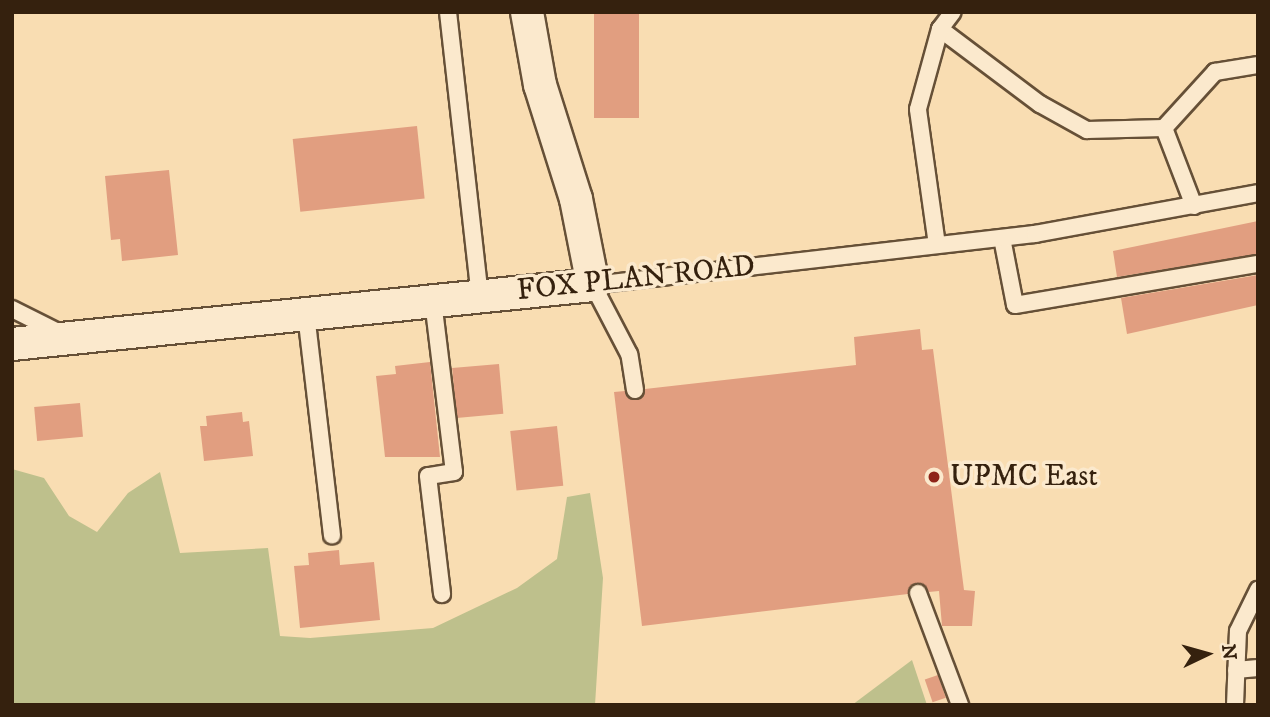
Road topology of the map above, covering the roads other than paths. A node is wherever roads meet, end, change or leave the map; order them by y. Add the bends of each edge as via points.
1 (448, 12) edge
2 (527, 12) edge
3 (953, 12) edge
4 (940, 29) junction
5 (1258, 65) edge
6 (1164, 128) junction
7 (1258, 193) edge
8 (1194, 206) junction
9 (1002, 238) junction
10 (937, 245) junction
11 (1258, 264) edge
12 (593, 285) junction
13 (480, 296) junction
14 (433, 301) junction
15 (12, 309) edge
16 (306, 314) junction
17 (71, 338) junction
18 (12, 344) edge
19 (635, 390) dead end
20 (332, 535) dead end
21 (1258, 590) edge
22 (442, 593) dead end
23 (918, 593) dead end
24 (1258, 668) edge
25 (1236, 670) junction
26 (960, 705) edge
27 (1235, 705) edge

1 - 13 lane
2 - 12 street via 540,85 576,199
3 - 4 lane
4 - 6 lane via 1040,104 1087,130
4 - 10 lane via 918,109
5 - 6 lane via 1215,72
6 - 8 lane
7 - 8 lane, FOX PLAN ROAD
8 - 9 lane, FOX PLAN ROAD
9 - 10 lane, FOX PLAN ROAD
9 - 11 lane via 1015,305
10 - 12 lane, FOX PLAN ROAD
12 - 13 street, FOX PLAN ROAD
12 - 19 lane via 629,354
13 - 14 street, FOX PLAN ROAD
14 - 16 street, FOX PLAN ROAD
14 - 22 lane via 454,472 428,475
15 - 17 lane
16 - 17 street, FOX PLAN ROAD
16 - 20 lane
17 - 18 street, FOX PLAN ROAD
21 - 25 lane via 1238,631
23 - 26 lane
24 - 25 lane
25 - 27 lane

